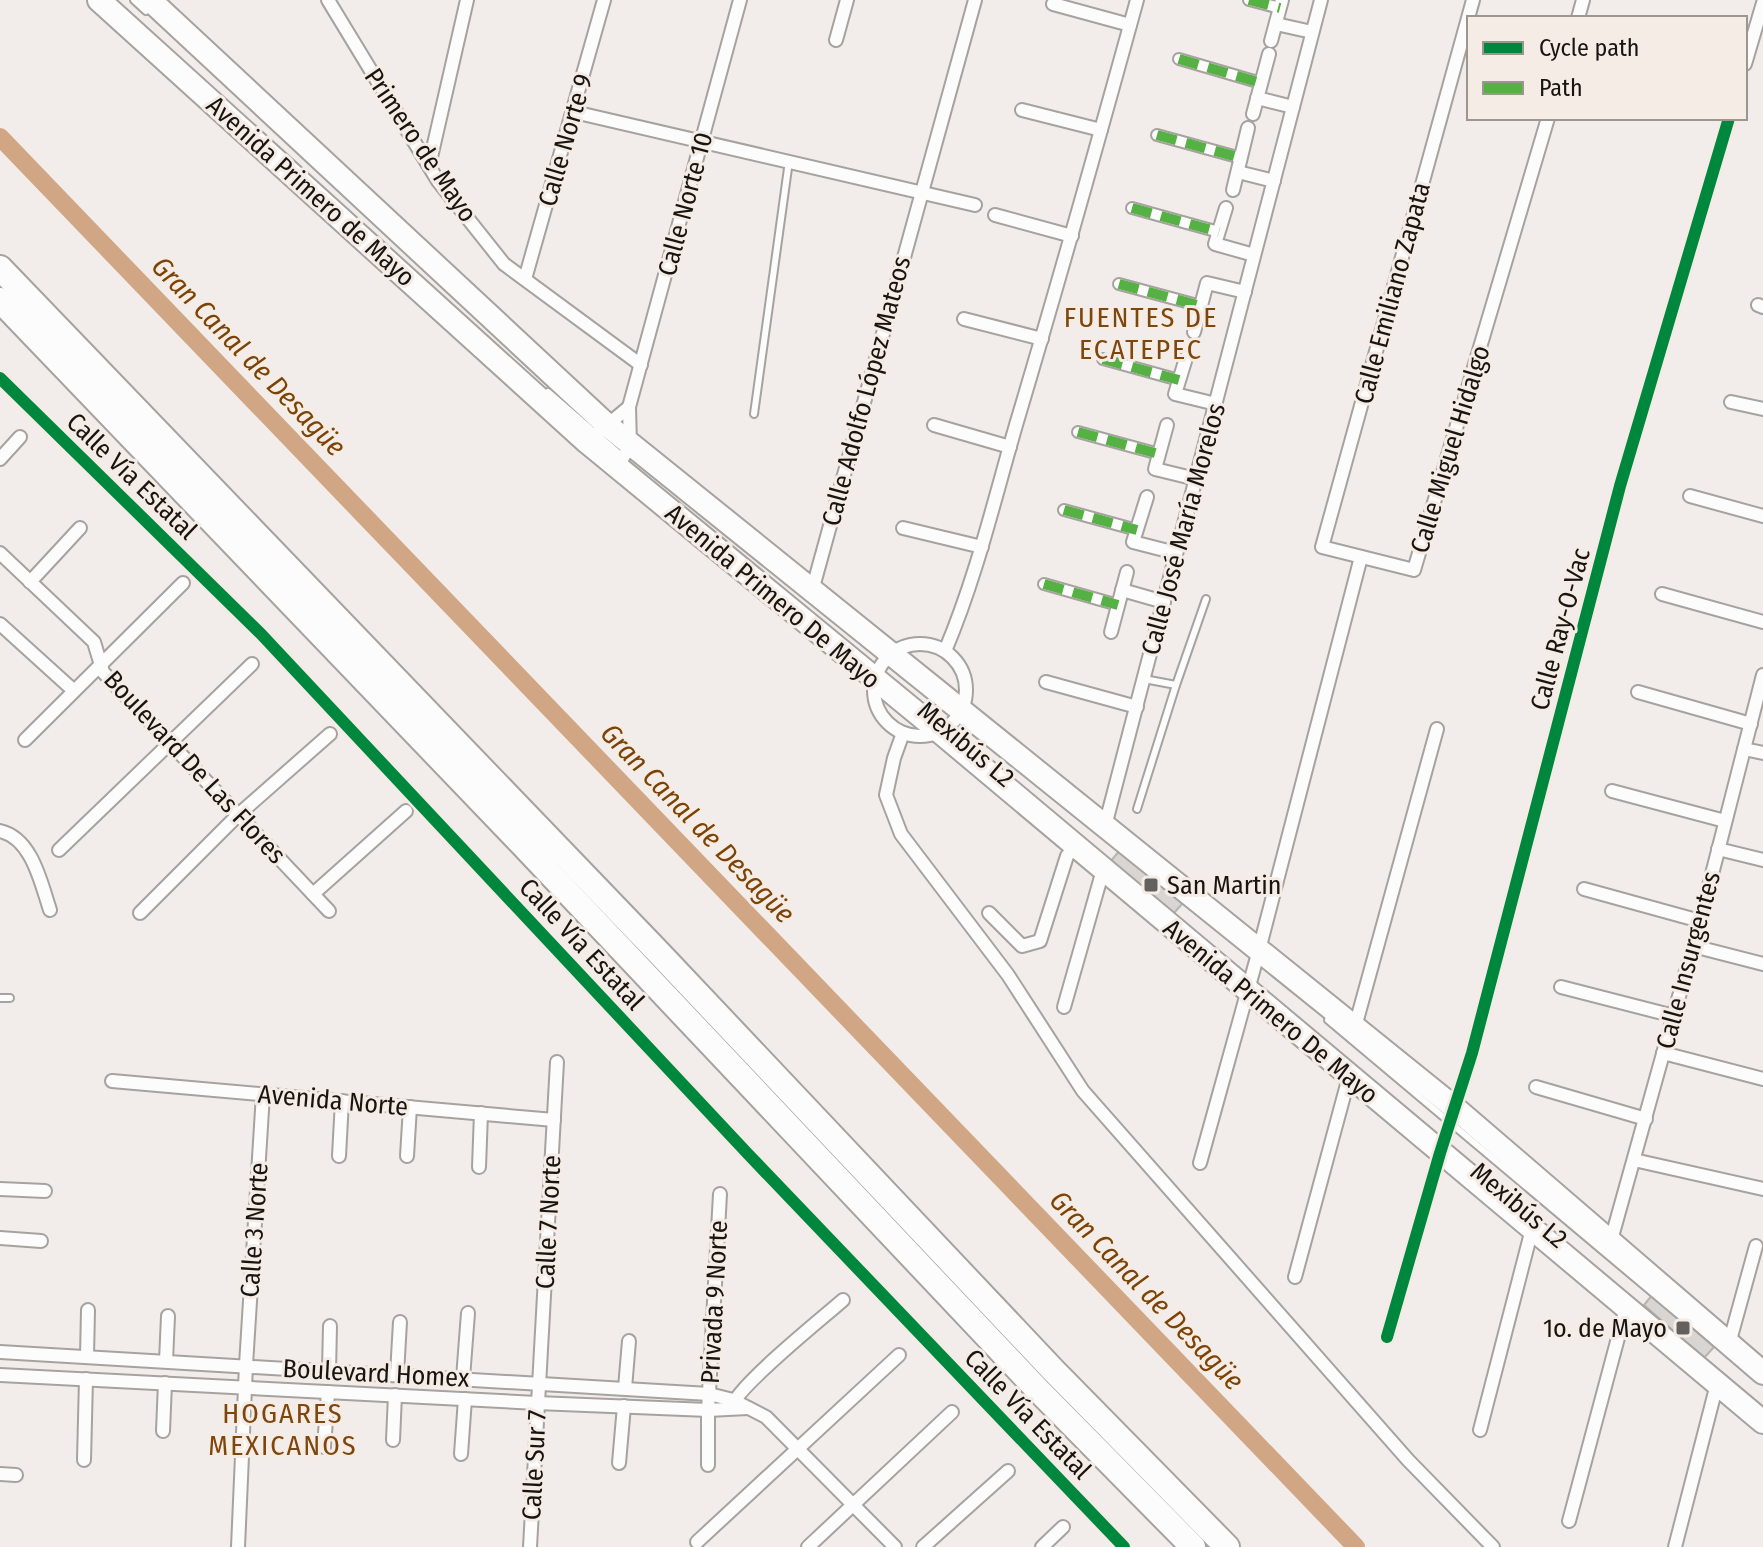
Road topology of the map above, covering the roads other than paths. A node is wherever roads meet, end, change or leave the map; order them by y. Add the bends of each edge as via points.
1 (99, 0) edge
2 (110, 0) edge
3 (134, 0) edge
4 (328, 0) edge
5 (467, 0) edge
6 (604, 0) edge
7 (740, 0) edge
8 (847, 0) edge
9 (975, 0) edge
10 (1137, 0) edge
11 (1249, 0) edge
12 (1321, 0) edge
13 (1763, 3) edge
14 (1053, 4) dead end
15 (1281, 4) edge
16 (154, 11) edge
17 (1467, 22) edge
18 (1276, 24) junction
19 (1130, 25) junction
20 (1312, 32) junction
21 (836, 40) dead end
22 (1747, 57) edge
23 (1179, 59) dead end
24 (1261, 83) junction
25 (1257, 98) junction
26 (1293, 107) junction
27 (1022, 110) dead end
28 (574, 112) junction
29 (1253, 114) dead end
30 (1547, 120) edge
31 (1728, 120) edge
32 (1248, 128) dead end
33 (1101, 130) junction
34 (1157, 135) dead end
35 (702, 141) junction
36 (1241, 158) junction
37 (789, 161) junction
38 (429, 166) junction
39 (299, 170) dead end
40 (1238, 172) junction
41 (1274, 181) junction
42 (1233, 190) dead end
43 (921, 192) junction
44 (975, 205) dead end
45 (1132, 208) dead end
46 (1226, 208) dead end
47 (995, 215) dead end
48 (1219, 232) junction
49 (1072, 236) junction
50 (1254, 255) junction
51 (0, 268) edge
52 (525, 279) junction
53 (1119, 284) dead end
54 (1245, 292) junction
55 (0, 300) edge
56 (1201, 306) junction
57 (964, 319) dead end
58 (1194, 332) dead end
59 (1042, 339) junction
60 (1186, 358) dead end
61 (1103, 359) dead end
62 (641, 365) junction
63 (529, 370) junction
64 (0, 378) edge
65 (1179, 380) junction
66 (1731, 402) dead end
67 (1216, 404) junction
68 (629, 407) junction
69 (1763, 409) edge
70 (754, 414) dead end
71 (934, 425) dead end
72 (1167, 425) dead end
73 (1078, 432) dead end
74 (598, 433) junction
75 (20, 437) dead end
76 (1010, 447) junction
77 (1159, 454) junction
78 (627, 458) junction
79 (0, 459) edge
80 (1196, 479) junction
81 (1690, 496) dead end
82 (1147, 497) dead end
83 (1064, 510) dead end
84 (1763, 516) edge
85 (80, 528) dead end
86 (903, 528) dead end
87 (1137, 530) junction
88 (982, 547) junction
89 (0, 553) edge
90 (1176, 553) junction
91 (1361, 557) junction
92 (1127, 572) dead end
93 (30, 582) junction
94 (183, 583) dead end
95 (1044, 584) dead end
96 (781, 590) dead end
97 (1122, 590) junction
98 (812, 591) junction
99 (1662, 594) dead end
100 (1206, 599) dead end
101 (1164, 602) junction
102 (1118, 605) junction
103 (1763, 622) edge
104 (0, 624) edge
105 (1111, 632) dead end
106 (945, 651) junction
107 (889, 656) junction
108 (100, 663) junction
109 (252, 664) dead end
110 (1763, 675) edge
111 (876, 676) junction
112 (1144, 679) junction
113 (1046, 682) dead end
114 (1176, 685) junction
115 (73, 690) junction
116 (1638, 692) dead end
117 (1137, 707) junction
118 (952, 722) junction
119 (1751, 724) junction
120 (1437, 729) dead end
121 (903, 733) junction
122 (330, 734) dead end
123 (25, 740) dead end
124 (170, 742) junction
125 (1744, 749) junction
126 (1763, 753) edge
127 (1612, 791) dead end
128 (1137, 809) dead end
129 (406, 811) dead end
130 (238, 815) junction
131 (1725, 821) junction
132 (1105, 826) junction
133 (0, 831) edge
134 (1075, 846) junction
135 (1718, 849) junction
136 (59, 850) dead end
137 (1763, 860) edge
138 (1103, 870) junction
139 (1128, 878) dead end
140 (1584, 889) dead end
141 (313, 894) junction
142 (50, 910) dead end
143 (329, 911) dead end
144 (140, 913) dead end
145 (989, 913) dead end
146 (1700, 921) junction
147 (1693, 946) junction
148 (1261, 959) junction
149 (1763, 964) edge
150 (1251, 982) junction
151 (1561, 987) dead end
152 (0, 998) edge
153 (10, 998) dead end
154 (1064, 1007) dead end
155 (1317, 1010) dead end
156 (1674, 1016) junction
157 (1355, 1027) junction
158 (1663, 1053) junction
159 (557, 1062) dead end
160 (1349, 1077) junction
161 (1763, 1079) edge
162 (112, 1081) dead end
163 (1536, 1087) dead end
164 (263, 1094) junction
165 (342, 1101) junction
166 (410, 1107) junction
167 (481, 1113) junction
168 (1452, 1116) junction
169 (1646, 1119) junction
170 (554, 1120) junction
171 (1432, 1131) dead end
172 (1446, 1149) junction
173 (339, 1156) dead end
174 (407, 1156) dead end
175 (1634, 1160) junction
176 (1200, 1163) dead end
177 (479, 1167) dead end
178 (0, 1189) edge
179 (1763, 1189) edge
180 (45, 1191) dead end
181 (720, 1194) dead end
182 (1532, 1229) junction
183 (0, 1238) edge
184 (41, 1241) dead end
185 (1610, 1244) junction
186 (1756, 1246) dead end
187 (1295, 1277) dead end
188 (843, 1300) dead end
189 (1626, 1308) junction
190 (88, 1310) dead end
191 (468, 1313) dead end
192 (168, 1316) dead end
193 (400, 1322) dead end
194 (1691, 1325) dead end
195 (330, 1326) dead end
196 (1387, 1337) dead end
197 (629, 1341) dead end
198 (1729, 1344) junction
199 (0, 1352) edge
200 (899, 1355) dead end
201 (87, 1356) junction
202 (166, 1361) junction
203 (246, 1365) junction
204 (329, 1370) junction
205 (1763, 1373) edge
206 (397, 1374) junction
207 (0, 1375) edge
208 (463, 1378) junction
209 (86, 1379) junction
210 (165, 1383) junction
211 (539, 1383) junction
212 (1717, 1384) junction
213 (245, 1387) junction
214 (625, 1388) junction
215 (328, 1392) junction
216 (709, 1394) junction
217 (395, 1395) junction
218 (465, 1399) junction
219 (537, 1403) junction
220 (732, 1405) junction
221 (624, 1406) junction
222 (708, 1410) junction
223 (952, 1412) dead end
224 (1763, 1422) edge
225 (1480, 1430) dead end
226 (163, 1431) dead end
227 (393, 1440) dead end
228 (324, 1447) dead end
229 (798, 1448) junction
230 (461, 1454) dead end
231 (84, 1460) dead end
232 (619, 1463) dead end
233 (708, 1465) dead end
234 (1008, 1471) dead end
235 (0, 1474) edge
236 (16, 1475) dead end
237 (852, 1505) junction
238 (1569, 1521) dead end
239 (1063, 1527) dead end
240 (697, 1542) dead end
241 (238, 1547) edge
242 (530, 1547) edge
243 (808, 1547) edge
244 (895, 1547) edge
245 (923, 1547) edge
246 (1042, 1547) edge
247 (1124, 1547) edge
248 (1193, 1547) edge
249 (1227, 1547) edge
250 (1493, 1547) edge
251 (1675, 1547) edge

1 - 63 highway, Avenida Primero de Mayo
2 - 39 lane
3 - 16 lane
4 - 38 street, Primero de Mayo
5 - 38 street
6 - 28 street, Calle Norte 9
7 - 35 street, Calle Norte 10
8 - 21 street
9 - 43 street, Calle Adolfo López Mateos
10 - 19 street
11 - 15 street
12 - 20 street, Calle José María Morelos
13 - 22 street
14 - 19 street
15 - 18 street
16 - 63 highway, Avenida Primero de Mayo
17 - 91 street, Calle Emiliano Zapata via 1322,547
18 - 20 street
18 - 24 street
19 - 33 street
20 - 26 street, Calle José María Morelos
23 - 24 street
24 - 25 street
25 - 26 street
25 - 29 street
26 - 41 street, Calle José María Morelos
27 - 33 street
28 - 35 street
28 - 52 street, Calle Norte 9
30 - 91 street, Calle Miguel Hidalgo via 1414,570
31 - 168 street, Calle Ray-O-Vac via 1620,486
32 - 36 street
33 - 49 street
34 - 36 street
35 - 37 street
35 - 62 street, Calle Norte 10
36 - 40 street
37 - 43 street
37 - 70 lane
38 - 52 street, Primero de Mayo via 504,264
40 - 41 street
40 - 42 street
41 - 50 street, Calle José María Morelos
43 - 44 street
43 - 98 street, Calle Adolfo López Mateos
45 - 48 street
46 - 48 street
47 - 49 street
48 - 50 street via 1215,244
49 - 59 street
50 - 54 street, Calle José María Morelos
51 - 249 highway
52 - 62 street, Primero de Mayo
53 - 56 street
54 - 56 street via 1207,283
54 - 67 street, Calle José María Morelos
55 - 248 highway
56 - 58 street
57 - 59 street
59 - 76 street
60 - 65 street
61 - 65 street
62 - 68 street, Calle Norte 10
63 - 74 highway, Avenida Primero De Mayo
64 - 247 street, Calle Vía Estatal via 261,634
65 - 67 street via 1175,394
66 - 69 street
67 - 80 street, Calle José María Morelos
68 - 74 street
68 - 78 street, Calle Norte 10
71 - 76 street
72 - 77 street
73 - 77 street
74 - 78 highway, Avenida Primero De Mayo
75 - 79 street
76 - 88 street
77 - 80 street via 1155,469
78 - 98 highway, Avenida Primero de Mayo
78 - 107 lane
78 - 111 highway, Avenida Primero De Mayo
80 - 90 street, Calle José María Morelos
81 - 84 street
82 - 87 street
83 - 87 street
85 - 93 street
86 - 88 street
87 - 90 street via 1133,542
88 - 106 street
89 - 93 street, Boulevard De Las Flores
90 - 101 street, Calle José María Morelos
91 - 148 street
92 - 97 street
93 - 108 street, Boulevard De Las Flores via 94,642
94 - 108 street
95 - 102 street
96 - 111 lane
97 - 101 street
97 - 102 street
98 - 107 highway, Avenida Primero de Mayo
99 - 103 street
100 - 114 lane
101 - 112 street, Calle José María Morelos
102 - 105 street
104 - 115 street
106 - 107 street via 928,644 909,645
106 - 118 street via 961,667 967,689
107 - 111 street
107 - 118 highway, Avenida Primero de Mayo
108 - 115 street
108 - 124 street, Boulevard De Las Flores
109 - 124 street
110 - 119 street, Calle Insurgentes
111 - 118 highway, Avenida Primero De Mayo
111 - 121 street via 877,706
112 - 114 lane
112 - 117 street, Calle José María Morelos
113 - 117 street
114 - 128 lane
115 - 123 street
116 - 119 street
117 - 132 street, Calle José María Morelos
118 - 121 street via 915,736
118 - 132 highway, Avenida Primero de Mayo
118 - 134 highway, Avenida Primero De Mayo
118 - 139 lane, Mexibús L2
118 - 148 lane, Mexibús L2
119 - 125 street, Calle Insurgentes
120 - 157 street
121 - 250 street via 886,795 901,834 1008,975 1083,1091 1408,1460
122 - 130 street
124 - 130 street, Boulevard De Las Flores
124 - 136 street
125 - 126 street
125 - 131 street, Calle Insurgentes
127 - 131 street
129 - 141 street
130 - 141 street, Boulevard De Las Flores
130 - 144 street
131 - 135 street, Calle Insurgentes
132 - 148 highway, Avenida Primero de Mayo
133 - 142 street via 10,834 32,858
134 - 138 highway, Avenida Primero De Mayo
134 - 145 street via 1067,856 1040,941 1022,946
135 - 137 street
135 - 146 street, Calle Insurgentes
138 - 150 highway, Avenida Primero De Mayo
138 - 154 street
140 - 146 street
141 - 143 street, Boulevard De Las Flores
146 - 147 street, Calle Insurgentes
147 - 149 street
147 - 156 street, Calle Insurgentes
148 - 150 street
148 - 157 highway, Avenida Primero de Mayo
150 - 160 highway, Avenida Primero De Mayo
150 - 176 street
151 - 156 street
152 - 153 lane
155 - 168 lane, Mexibús L2
156 - 158 street, Calle Insurgentes
157 - 168 highway, Avenida Primero de Mayo
158 - 161 street
158 - 169 street, Calle Insurgentes
159 - 170 street, Calle 7 Norte
160 - 172 highway, Avenida Primero De Mayo
160 - 187 street
162 - 164 street, Avenida Norte
163 - 169 street
164 - 165 street, Avenida Norte
164 - 203 street, Calle 3 Norte
165 - 166 street, Avenida Norte
165 - 173 street
166 - 167 street, Avenida Norte
166 - 174 street
167 - 170 street, Avenida Norte
167 - 177 street
168 - 172 street, Calle Ray-O-Vac
168 - 185 highway, Avenida Primero de Mayo
168 - 194 lane, Mexibús L2
169 - 175 street, Calle Insurgentes
170 - 211 street, Calle 7 Norte
171 - 172 lane
172 - 182 highway, Avenida Primero De Mayo
172 - 196 street, Calle Ray-O-Vac
175 - 179 street
175 - 185 street, Calle Insurgentes
178 - 180 street
181 - 216 street, Privada 9 Norte
182 - 189 highway, Avenida Primero De Mayo
182 - 225 street
183 - 184 street
185 - 198 highway, Avenida Primero de Mayo
186 - 198 street
188 - 220 street
189 - 212 highway, Avenida Primero De Mayo
189 - 238 street
190 - 201 street
191 - 208 street
192 - 202 street
193 - 206 street
195 - 204 street
197 - 214 street
198 - 205 highway, Avenida Primero de Mayo
199 - 201 street, Boulevard Homex
200 - 229 street
201 - 202 street, Boulevard Homex
202 - 203 street, Boulevard Homex
203 - 204 street, Boulevard Homex
203 - 213 street, Calle 3 Norte
204 - 206 street, Boulevard Homex
206 - 208 street, Boulevard Homex
207 - 209 street, Boulevard Homex
208 - 211 street, Boulevard Homex
209 - 210 street, Boulevard Homex
209 - 231 street
210 - 213 street, Boulevard Homex
210 - 226 street
211 - 214 street, Boulevard Homex
211 - 219 street, Calle Sur 7
212 - 224 highway, Avenida Primero De Mayo
212 - 251 street
213 - 215 street, Boulevard Homex
213 - 241 street, Calle 3 Norte
214 - 216 street, Boulevard Homex
215 - 217 street, Boulevard Homex
215 - 228 street
216 - 220 street, Boulevard Homex
216 - 222 street, Privada 9 Norte
217 - 218 street, Boulevard Homex
217 - 227 street
218 - 219 street, Boulevard Homex
218 - 230 street
219 - 221 street, Boulevard Homex
219 - 242 street, Calle Sur 7
220 - 222 street, Boulevard Homex
220 - 229 street, Boulevard Homex via 766,1417
221 - 222 street, Boulevard Homex
221 - 232 street
222 - 233 street, Privada 9 Norte
223 - 237 street
229 - 237 street, Boulevard Homex
229 - 240 street
234 - 245 street
235 - 236 street
237 - 243 street
237 - 244 street, Boulevard Homex
239 - 246 street

